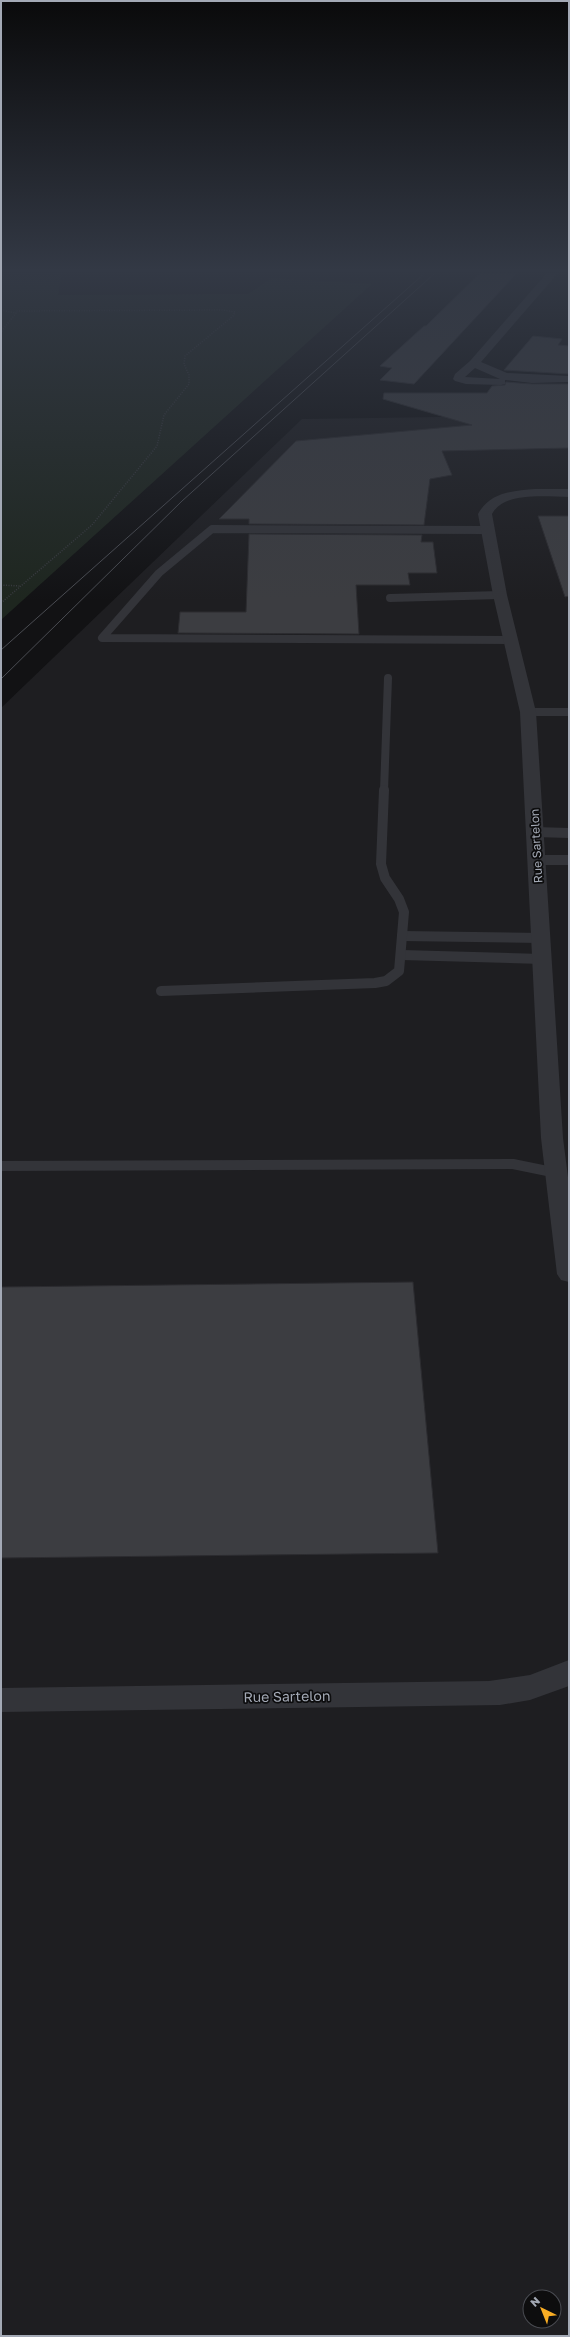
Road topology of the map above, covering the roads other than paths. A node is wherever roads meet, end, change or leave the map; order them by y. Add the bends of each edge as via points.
1 (569, 493) edge
2 (487, 530) junction
3 (500, 595) junction
4 (390, 598) dead end
5 (510, 640) junction
6 (388, 678) dead end
7 (528, 712) junction
8 (569, 712) edge
9 (535, 832) junction
10 (569, 833) edge
11 (536, 860) junction
12 (569, 860) edge
13 (402, 936) junction
14 (541, 938) junction
15 (402, 955) junction
16 (542, 959) junction
17 (161, 991) dead end
18 (1, 1166) edge
19 (563, 1173) edge
20 (569, 1274) edge
21 (569, 1672) edge
22 (1, 1700) edge

1 - 2 street, Rue Sartelon via 524,494 500,499 485,511
2 - 3 street, Rue Sartelon
2 - 5 lane via 212,529 159,573 102,638
3 - 4 lane
3 - 5 street, Rue Sartelon
5 - 7 street, Rue Sartelon
6 - 13 lane via 381,864 383,876 402,904
7 - 8 lane
7 - 9 street, Rue Sartelon
9 - 10 lane
9 - 11 street, Rue Sartelon
11 - 12 lane
11 - 14 street, Rue Sartelon
13 - 14 lane
13 - 15 lane
14 - 16 street, Rue Sartelon
15 - 16 lane
15 - 17 lane via 399,971 395,976 375,983
16 - 19 street, Rue Sartelon via 552,1138
18 - 19 lane via 513,1164
19 - 20 street, Rue Sartelon
21 - 22 street, Rue Sartelon via 546,1684 529,1689 488,1693

